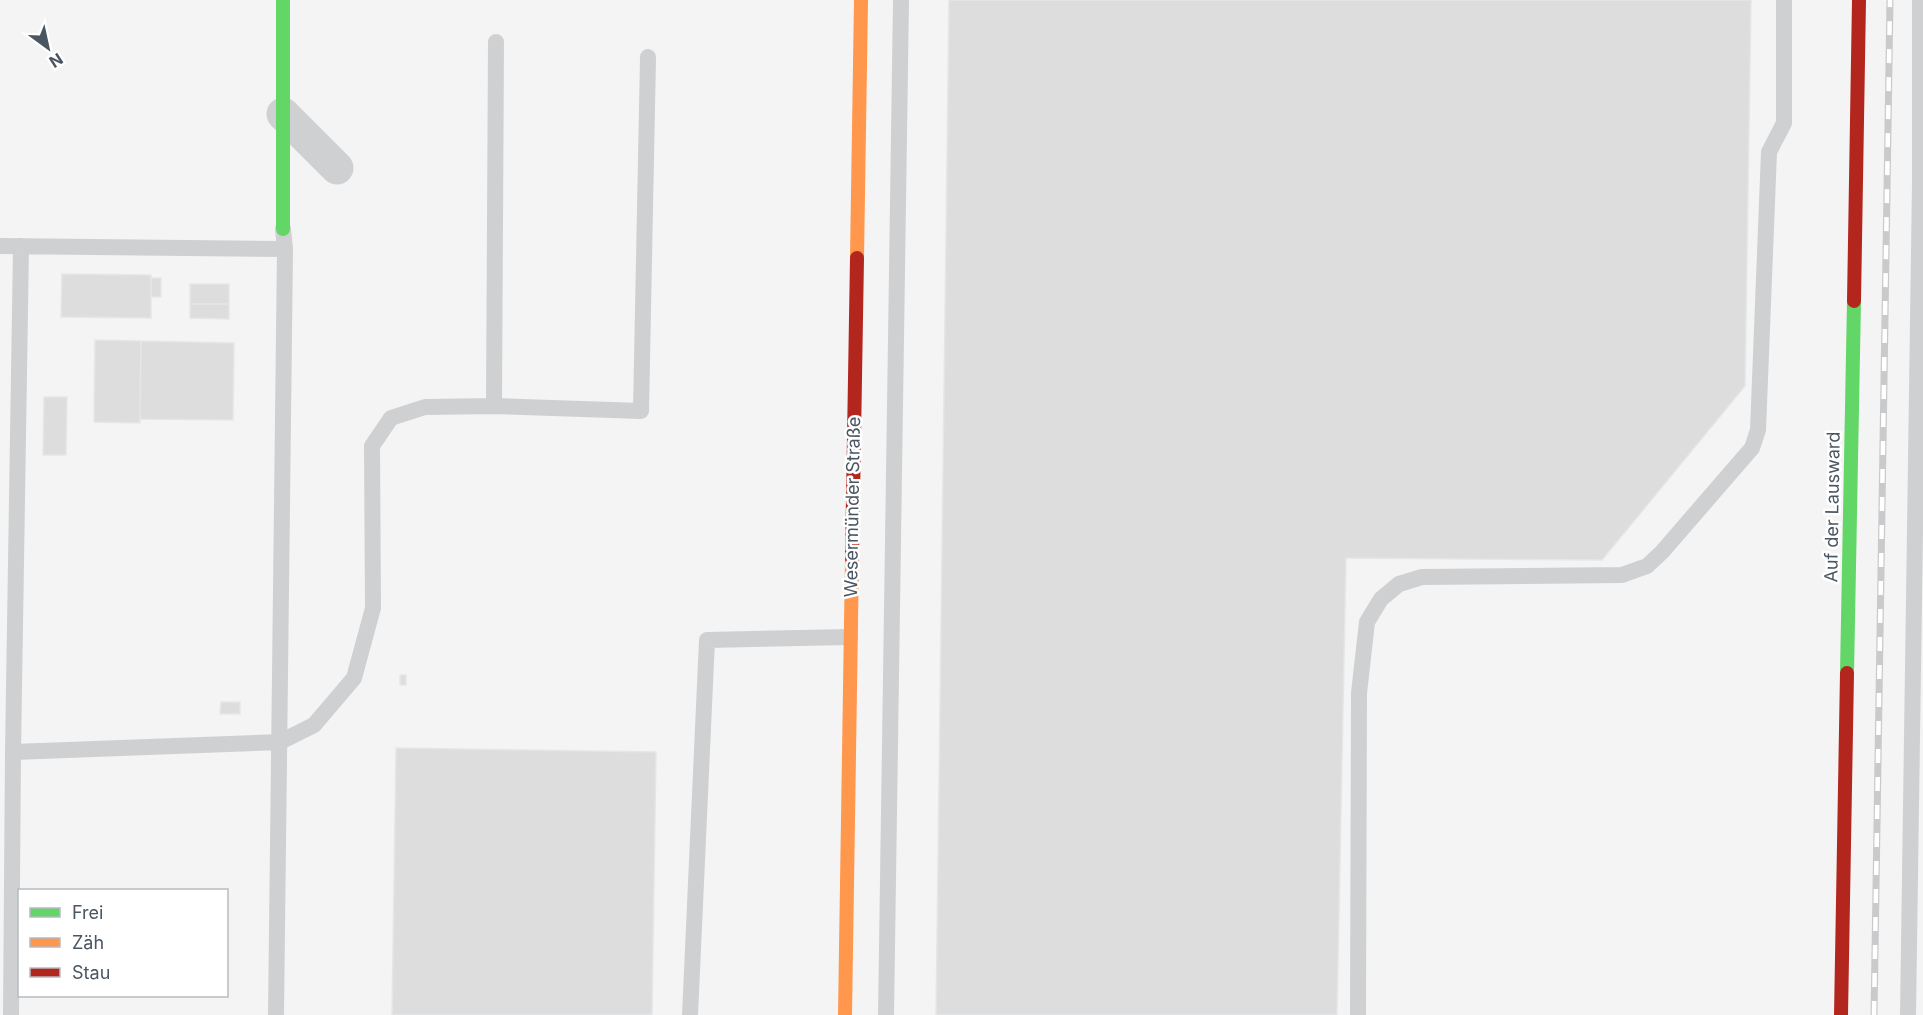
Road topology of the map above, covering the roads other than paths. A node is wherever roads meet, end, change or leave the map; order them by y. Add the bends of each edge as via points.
1 (283, 0) edge
2 (861, 0) edge
3 (901, 0) edge
4 (1784, 0) edge
5 (1859, 0) edge
6 (1920, 0) edge
7 (496, 42) dead end
8 (648, 57) dead end
9 (283, 114) junction
10 (1922, 131) edge
11 (337, 168) dead end
12 (283, 229) joint
13 (0, 246) edge
14 (21, 246) junction
15 (285, 249) junction
16 (494, 406) junction
17 (850, 637) junction
18 (280, 742) junction
19 (13, 752) junction
20 (11, 1015) edge
21 (276, 1015) edge
22 (690, 1015) edge
23 (845, 1015) edge
24 (886, 1015) edge
25 (1359, 1015) edge
26 (1841, 1015) edge
27 (1908, 1015) edge

1 - 9 street
2 - 17 street, Wesermünder Straße
3 - 24 lane
4 - 25 lane via 1784,123 1769,152 1758,430 1752,448 1647,566 1622,575 1422,577 1399,584 1381,599 1367,622 1359,693
5 - 26 street, Auf der Lausward
6 - 10 lane
7 - 16 lane
8 - 16 lane via 641,411
9 - 11 street
9 - 12 street
10 - 27 lane
12 - 15 lane
13 - 14 lane
14 - 15 lane
14 - 19 lane
15 - 18 lane
16 - 18 lane via 425,407 391,418 372,446 373,608 354,678 315,725
17 - 22 lane via 707,640
17 - 23 street, Wesermünder Straße
18 - 19 lane
18 - 21 lane
19 - 20 lane

